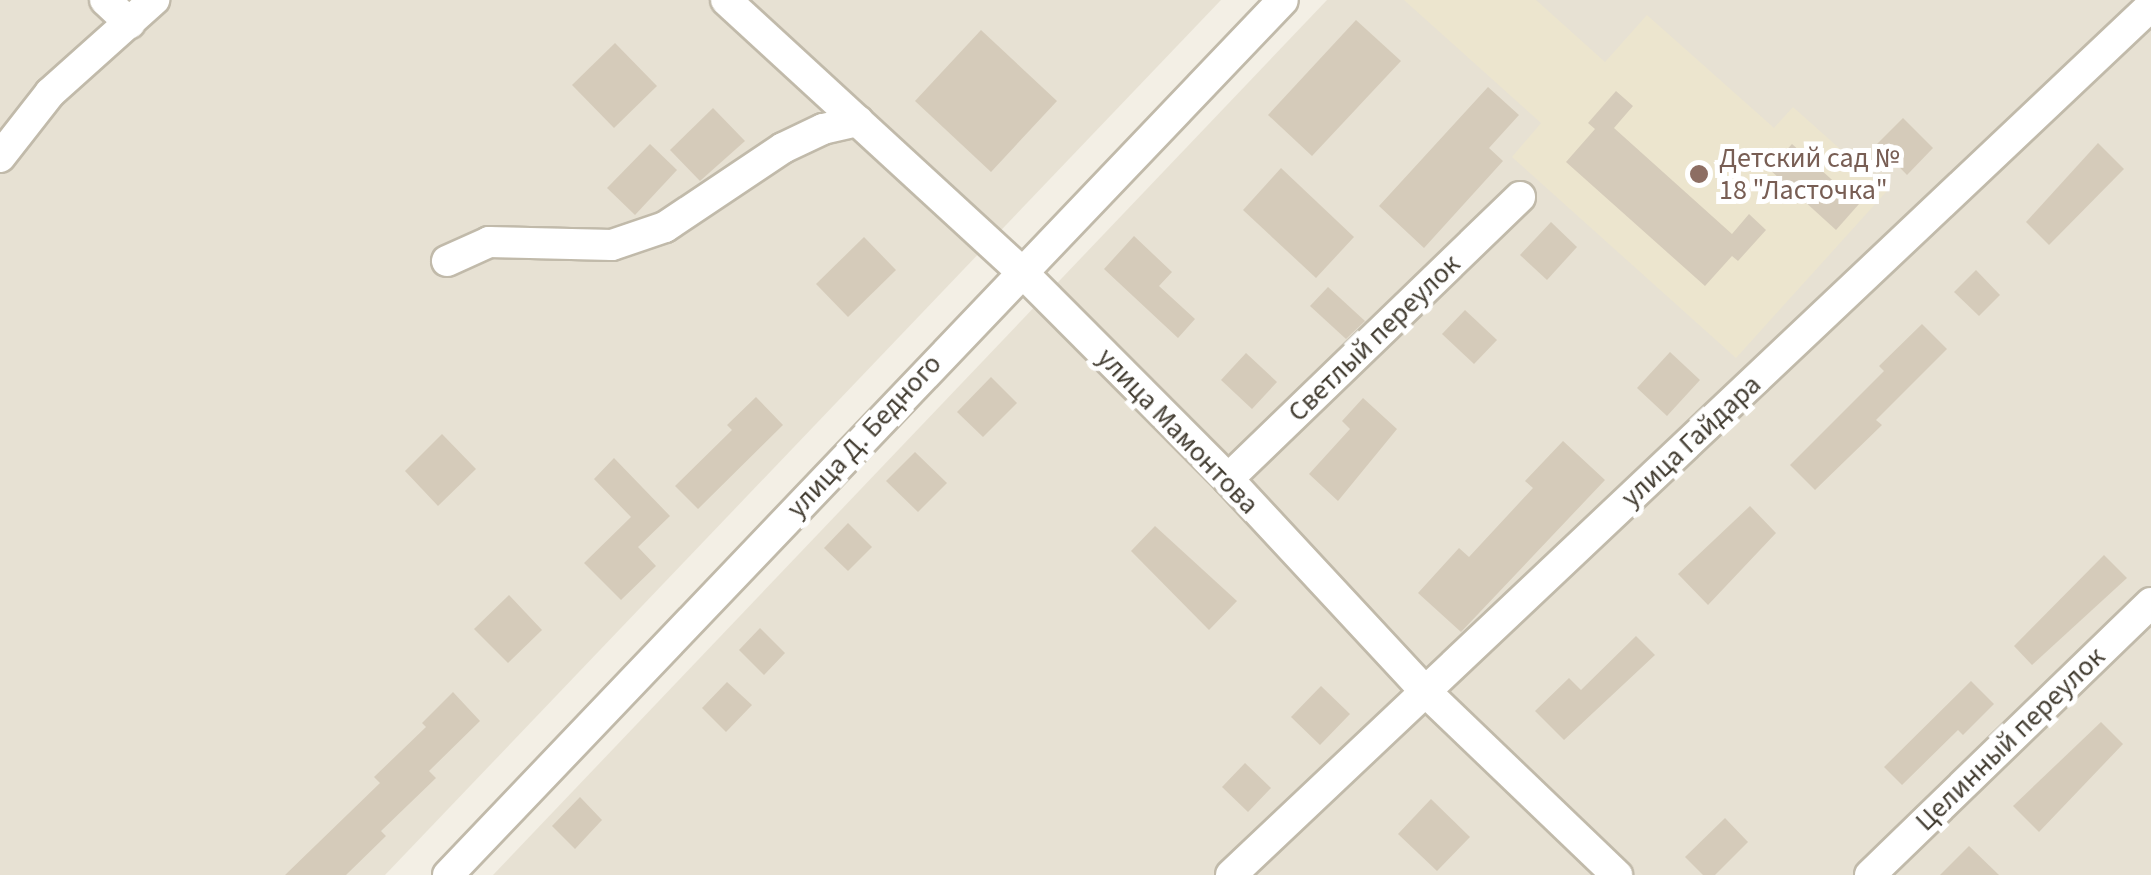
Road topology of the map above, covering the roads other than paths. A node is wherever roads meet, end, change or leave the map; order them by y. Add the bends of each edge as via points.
1 (105, 0) edge
2 (154, 0) edge
3 (726, 0) edge
4 (1282, 0) edge
5 (2151, 6) edge
6 (130, 23) junction
7 (858, 121) junction
8 (0, 157) edge
9 (1520, 198) dead end
10 (447, 261) dead end
11 (1020, 271) junction
12 (1228, 479) junction
13 (2151, 604) edge
14 (1426, 692) junction
15 (448, 875) edge
16 (1231, 875) edge
17 (1617, 875) edge
18 (1870, 875) edge

1 - 6 street
2 - 6 street
3 - 7 street, улица Мамонтова
4 - 11 street, улица Д. Бедного
5 - 14 street, улица Гайдара
6 - 8 street via 50,93
7 - 10 street via 783,148 664,226 612,245 489,242
7 - 11 street, улица Мамонтова
9 - 12 street, Светлый переулок
11 - 12 street, улица Мамонтова
11 - 15 street, улица Д. Бедного
12 - 14 street, улица Мамонтова
13 - 18 street, Целинный переулок
14 - 16 street, улица Гайдара
14 - 17 street, улица Мамонтова

